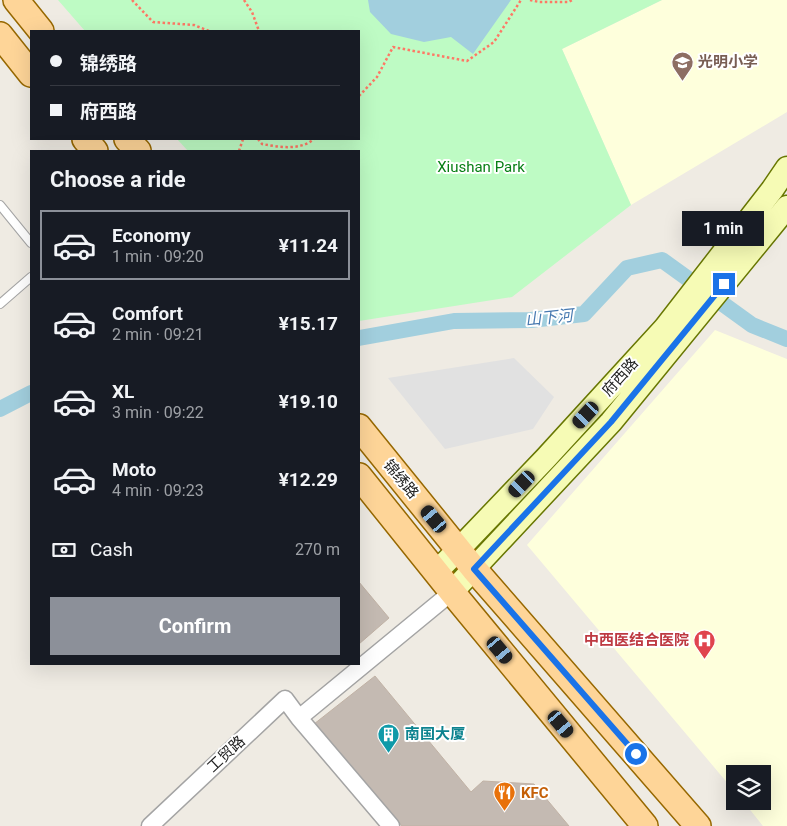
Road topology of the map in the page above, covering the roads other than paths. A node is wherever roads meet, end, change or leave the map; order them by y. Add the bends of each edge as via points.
1 (16, 0) edge
2 (40, 30) edge
3 (0, 35) edge
4 (30, 73) edge
5 (86, 140) edge
6 (129, 140) edge
7 (94, 150) edge
8 (137, 150) edge
9 (787, 168) edge
10 (0, 205) edge
11 (787, 207) edge
12 (30, 242) edge
13 (726, 265) junction
14 (30, 277) edge
15 (0, 304) edge
16 (360, 428) edge
17 (360, 477) edge
18 (467, 559) junction
19 (436, 572) junction
20 (452, 592) junction
21 (299, 718) junction
22 (150, 826) edge
23 (391, 826) edge
24 (645, 826) edge
25 (698, 826) edge

1 - 2 main road
3 - 4 main road
5 - 7 main road
6 - 8 main road
9 - 13 street, 府西路
10 - 12 lane
11 - 13 street, 府西路
13 - 18 street, 府西路 via 684,318 611,422
14 - 15 lane
16 - 18 main road, 锦绣路
17 - 19 main road, 锦绣路
18 - 19 street, 府西路
18 - 20 street, 府西路
18 - 25 main road, 锦绣路
19 - 20 main road, 锦绣路
20 - 21 street
20 - 24 main road, 锦绣路
21 - 22 street, 工贸路 via 285,699
21 - 23 street

